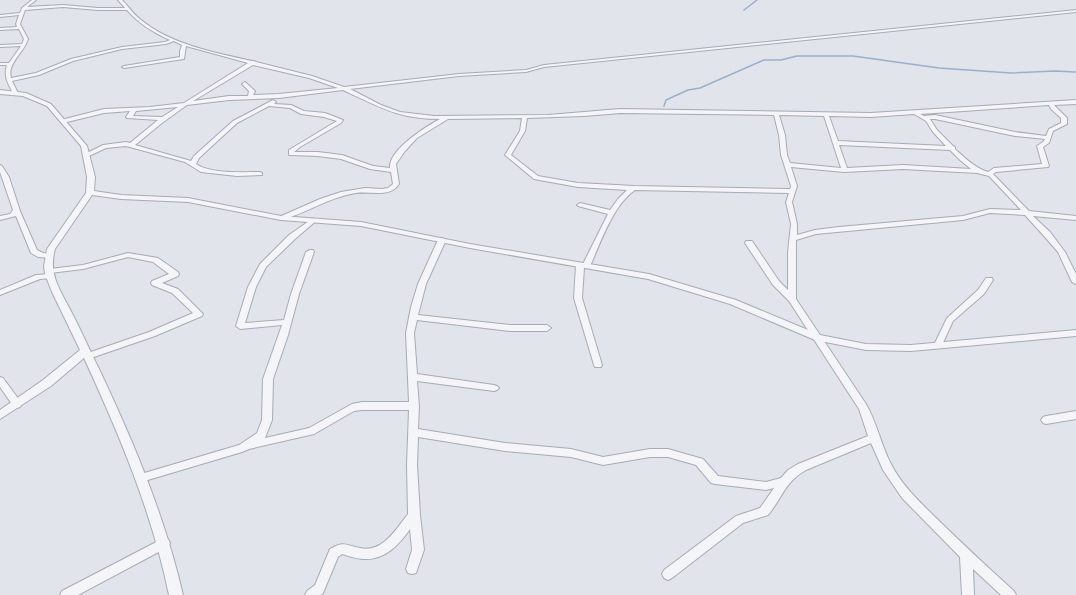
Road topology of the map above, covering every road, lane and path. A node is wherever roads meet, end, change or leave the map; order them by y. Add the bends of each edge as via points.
1 (34, 0) edge
2 (120, 0) edge
3 (129, 8) junction
4 (1076, 11) edge
5 (22, 12) junction
6 (0, 16) edge
7 (18, 28) junction
8 (0, 29) edge
9 (174, 40) junction
10 (185, 44) junction
11 (24, 45) junction
12 (0, 46) edge
13 (254, 62) junction
14 (0, 64) edge
15 (12, 64) junction
16 (124, 67) dead end
17 (9, 80) junction
18 (245, 84) dead end
19 (344, 89) junction
20 (0, 92) edge
21 (15, 92) junction
22 (279, 96) junction
23 (250, 97) junction
24 (1076, 102) edge
25 (183, 104) junction
26 (1051, 104) junction
27 (269, 105) junction
28 (134, 110) junction
29 (914, 113) junction
30 (776, 114) junction
31 (826, 115) junction
32 (524, 116) junction
33 (925, 117) junction
34 (447, 118) junction
35 (163, 119) junction
36 (63, 121) junction
37 (1048, 138) junction
38 (836, 143) junction
39 (131, 145) junction
40 (953, 148) junction
41 (87, 155) junction
42 (193, 164) junction
43 (787, 165) junction
44 (0, 166) edge
45 (394, 170) junction
46 (844, 170) junction
47 (978, 171) junction
48 (260, 174) dead end
49 (989, 174) junction
50 (634, 188) junction
51 (791, 191) junction
52 (90, 193) junction
53 (580, 205) dead end
54 (17, 211) junction
55 (1026, 212) junction
56 (612, 213) junction
57 (0, 218) edge
58 (281, 218) junction
59 (1076, 218) edge
60 (314, 220) junction
61 (793, 239) junction
62 (442, 240) junction
63 (749, 243) dead end
64 (310, 252) dead end
65 (48, 256) junction
66 (583, 266) junction
67 (50, 274) junction
68 (989, 280) dead end
69 (1076, 282) edge
70 (0, 293) edge
71 (792, 299) junction
72 (414, 317) junction
73 (288, 322) junction
74 (547, 328) dead end
75 (1076, 333) edge
76 (818, 338) junction
77 (938, 345) junction
78 (87, 353) junction
79 (598, 365) dead end
80 (412, 377) junction
81 (0, 380) edge
82 (494, 388) dead end
83 (17, 404) junction
84 (414, 406) junction
85 (0, 415) edge
86 (1076, 415) edge
87 (1046, 420) dead end
88 (413, 432) junction
89 (874, 438) junction
90 (242, 448) junction
91 (141, 478) junction
92 (784, 481) junction
93 (414, 515) junction
94 (164, 543) junction
95 (966, 555) junction
96 (412, 569) dead end
97 (668, 574) dead end
98 (66, 595) edge
99 (176, 595) edge
100 (313, 595) edge
101 (968, 595) edge
102 (1010, 595) edge

1 - 5 street
2 - 3 street
3 - 5 street via 63,6
3 - 9 street via 141,22
4 - 19 street
5 - 6 street
5 - 7 street
7 - 8 street
7 - 11 street via 26,39
9 - 10 street
9 - 17 street via 70,60 37,74
10 - 13 street
10 - 16 street via 182,58
11 - 12 street
11 - 15 street
13 - 19 street via 326,81
13 - 25 street
14 - 15 street
15 - 17 street via 8,71
17 - 21 street
18 - 23 street via 252,91
19 - 22 street
19 - 34 street via 402,114
20 - 21 street
21 - 36 street via 49,105
22 - 23 street
22 - 27 street
23 - 25 street
24 - 26 street
25 - 28 street
25 - 35 street
26 - 29 street
26 - 37 street via 1064,118 1064,124 1051,130
27 - 42 street via 235,122 196,157
27 - 45 street via 293,107 303,113 325,115 340,120 293,149 291,154 342,157 372,168
28 - 35 street via 129,117
28 - 36 street via 98,112
29 - 31 street
29 - 33 street
30 - 31 street
30 - 32 street via 620,111
30 - 43 street
31 - 38 street
32 - 34 street
32 - 50 street via 526,121 520,137 508,155 536,178 578,185
33 - 37 street
33 - 40 street via 935,132
34 - 45 street via 425,129 413,139 395,160
35 - 39 street
36 - 41 street via 84,146
37 - 49 street via 1046,143 1040,146 1046,166 994,170
38 - 40 street
38 - 46 street
39 - 41 street via 110,145
39 - 42 street
40 - 47 street
41 - 52 street via 92,183
42 - 48 street via 201,170
43 - 46 street
43 - 51 street via 794,186
44 - 54 street via 7,178
45 - 58 street via 396,184 393,189 351,193 307,206
46 - 47 street via 903,167
47 - 49 street
49 - 55 street
50 - 51 street
50 - 56 street via 627,191
51 - 61 street via 789,202 794,224
52 - 58 street via 188,200
52 - 65 street
53 - 56 street
54 - 57 street
54 - 65 street via 34,251
55 - 59 street
55 - 61 street via 990,211 963,218 839,228
55 - 69 street via 1061,252
56 - 66 street
58 - 60 street
60 - 62 street via 361,224
60 - 73 street via 292,237 263,266 252,287 240,326
61 - 71 street
62 - 66 street
62 - 72 street via 422,284
63 - 71 street via 776,283
64 - 73 street
65 - 67 street
66 - 76 street via 649,277 733,302
66 - 79 street via 578,298
67 - 70 street
67 - 78 street
67 - 78 street via 128,255 154,260 175,274 155,283 175,291 199,314 152,334
68 - 77 street via 981,292 950,320
71 - 76 street
72 - 74 street via 510,328
72 - 80 street via 410,333
73 - 90 street via 268,379 265,428 261,435
75 - 77 street
76 - 77 street via 866,347
76 - 89 street via 863,407
78 - 83 street
78 - 91 street
80 - 82 street
80 - 84 street
81 - 83 street
83 - 85 street
84 - 88 street
84 - 90 street via 352,408 311,431
86 - 87 street
88 - 92 street via 505,447 579,454 603,461 650,453 668,453 699,462 715,480 766,486
88 - 93 street
89 - 92 street via 802,467
89 - 95 street via 887,467 906,495
90 - 91 street
91 - 94 street
92 - 97 street via 764,512 740,519
93 - 96 street via 418,550
93 - 100 street via 390,545 377,553 363,554 341,549 334,553 319,589
94 - 98 street
94 - 99 street
95 - 101 street
95 - 102 street

